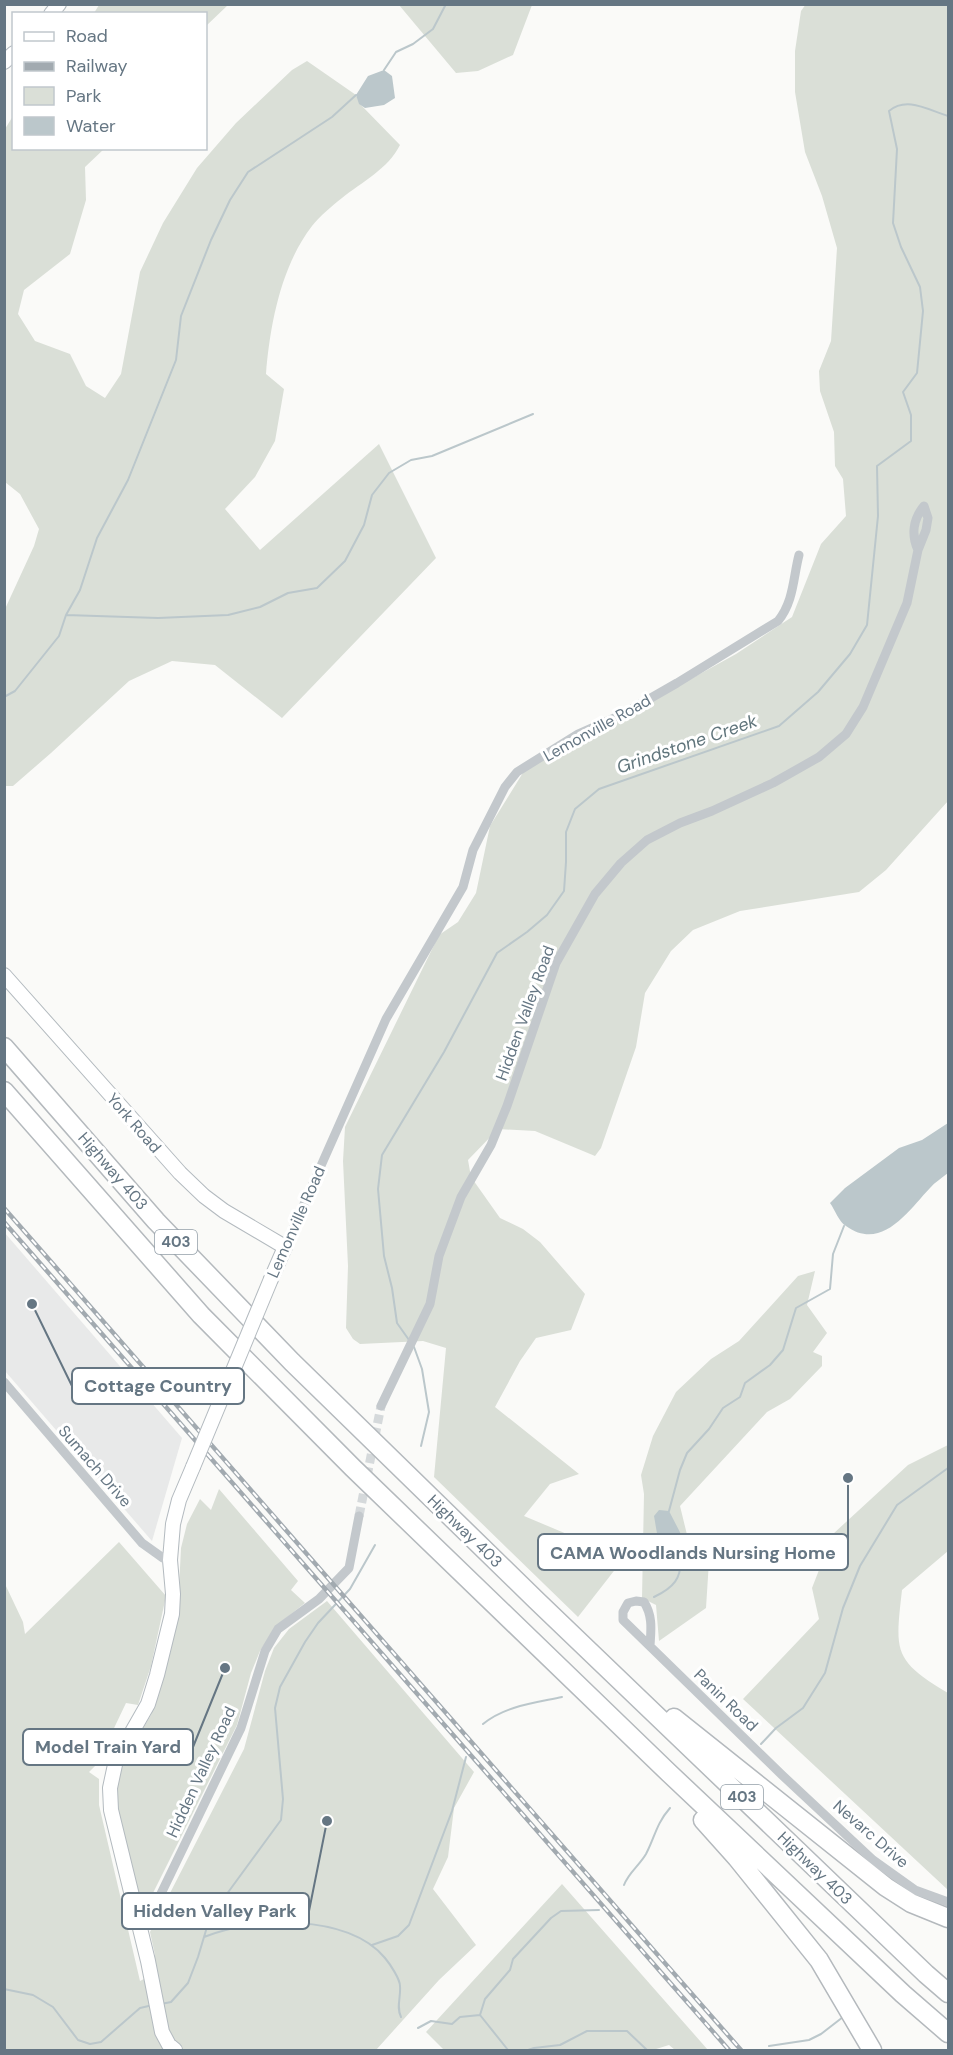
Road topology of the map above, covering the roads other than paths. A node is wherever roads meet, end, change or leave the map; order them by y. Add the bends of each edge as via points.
1 (918, 550) dead end
2 (800, 555) dead end
3 (4, 975) edge
4 (4, 1047) edge
5 (4, 1091) edge
6 (285, 1247) junction
7 (4, 1382) edge
8 (381, 1406) tunnel mouth
9 (359, 1516) tunnel mouth
10 (170, 1560) junction
11 (536, 1600) junction
12 (650, 1646) junction
13 (603, 1710) junction
14 (782, 1775) joint
15 (948, 1902) edge
16 (948, 1918) edge
17 (139, 1924) junction
18 (948, 1993) edge
19 (948, 2033) edge
20 (175, 2050) edge
21 (872, 2050) edge

1 - 8 street, Hidden Valley Road via 908,603 864,707 846,734 819,757 773,783 647,840 595,894 556,963 507,1106 491,1145 460,1197 439,1256 430,1304
2 - 6 street, Lemonville Road via 793,592 778,621 623,714 578,734 517,772 505,787 473,850 463,887 386,1019
3 - 6 street, York Road via 204,1197
4 - 11 highway, Highway 403 / 403 via 222,1292
5 - 13 highway, Highway 403 / 403 via 201,1315
6 - 10 street, Lemonville Road, bridge via 179,1500
7 - 10 street, Sumach Drive via 142,1543
9 - 17 street, Hidden Valley Road via 349,1568 320,1599 278,1629 265,1651 237,1736 154,1906
10 - 17 street, Lemonville Road via 171,1614 157,1675 148,1704 116,1760 110,1788 111,1810
11 - 16 highway via 680,1723 886,1887 911,1903
11 - 18 highway, Highway 403 / 403
12 - 12 street, Panin Road via 649,1610 644,1602 628,1603 623,1620
12 - 14 street, Panin Road
13 - 19 highway, Highway 403 / 403
13 - 21 highway via 737,1858 819,1960
14 - 15 street, Nevarc Drive via 873,1860 915,1890
17 - 20 street, Lemonville Road via 162,2032

